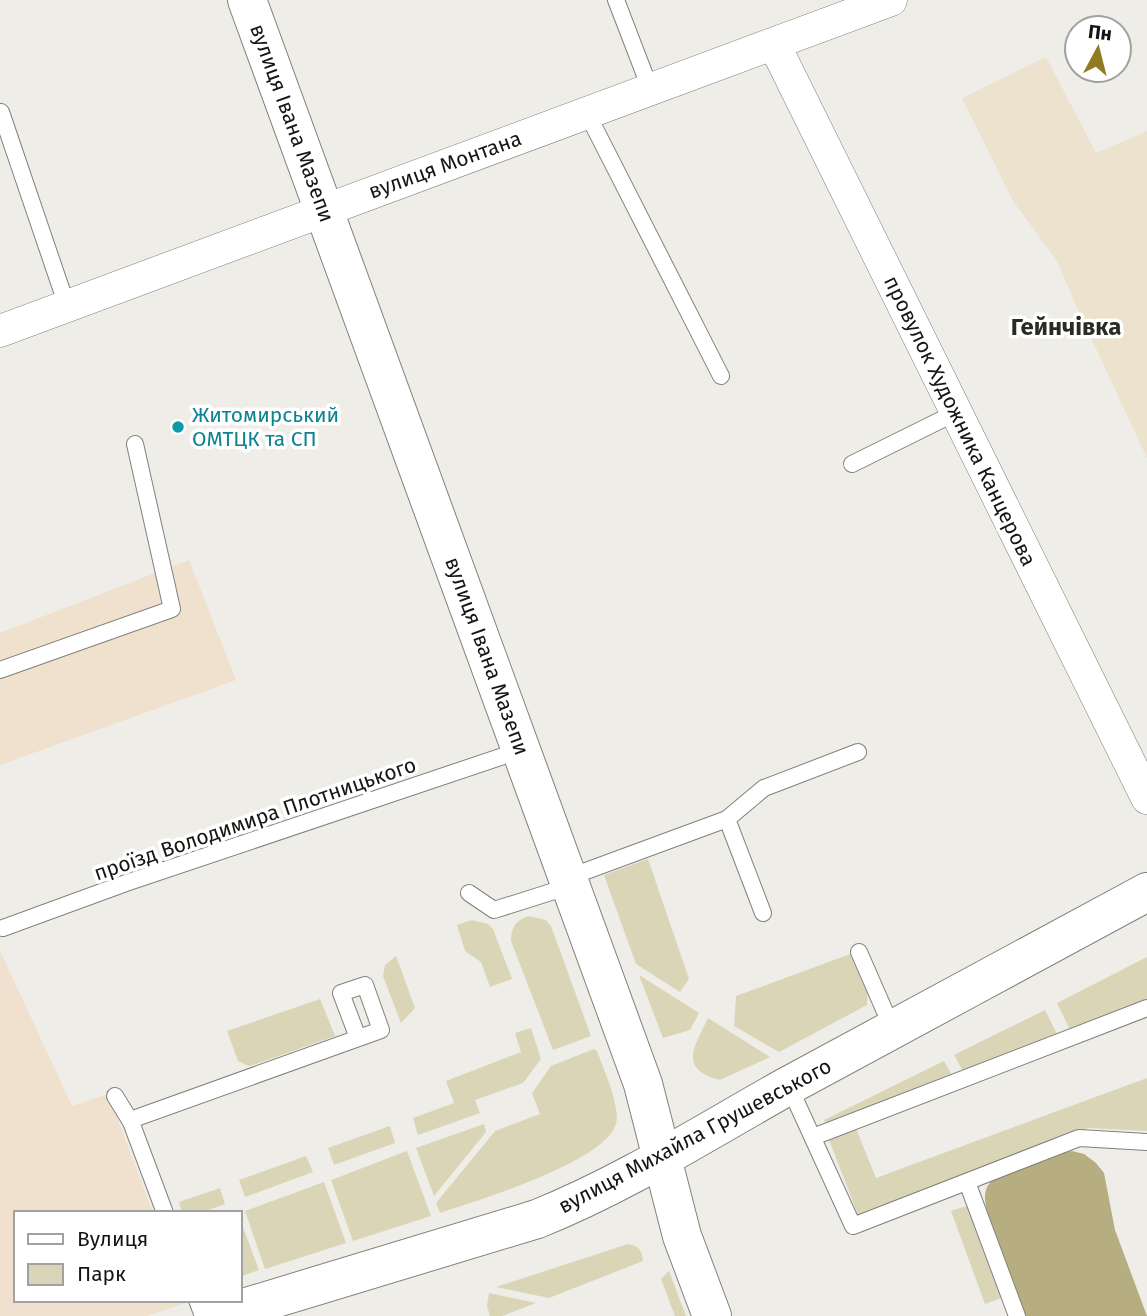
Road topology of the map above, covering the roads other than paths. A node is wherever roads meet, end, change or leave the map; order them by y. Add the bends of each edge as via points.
1 (247, 0) edge
2 (617, 0) edge
3 (891, 0) edge
4 (820, 13) edge
5 (774, 44) junction
6 (651, 91) junction
7 (1, 112) edge
8 (588, 115) junction
9 (324, 210) junction
10 (67, 306) junction
11 (0, 331) edge
12 (722, 376) dead end
13 (956, 413) junction
14 (135, 444) dead end
15 (852, 464) dead end
16 (0, 670) edge
17 (521, 750) junction
18 (858, 752) dead end
19 (1147, 798) edge
20 (727, 818) junction
21 (569, 882) junction
22 (1147, 892) edge
23 (469, 893) dead end
24 (763, 913) dead end
25 (1147, 915) edge
26 (3, 928) dead end
27 (859, 952) dead end
28 (1147, 1008) edge
29 (893, 1030) junction
30 (358, 1038) dead end
31 (794, 1095) junction
32 (115, 1096) dead end
33 (131, 1122) junction
34 (813, 1138) junction
35 (1147, 1142) edge
36 (665, 1167) junction
37 (967, 1182) junction
38 (164, 1211) edge
39 (216, 1316) edge
40 (283, 1316) edge
41 (712, 1316) edge
42 (1017, 1316) edge

1 - 9 main road, вулиця Івана Мазепи
2 - 6 lane
3 - 4 street, вулиця Монтана
4 - 5 street, вулиця Монтана
5 - 6 street, вулиця Монтана
5 - 13 street, провулок Художника Канцерова
6 - 8 street, вулиця Монтана
7 - 10 lane
8 - 9 street, вулиця Монтана
8 - 12 lane
9 - 10 street, вулиця Монтана
9 - 17 main road, вулиця Івана Мазепи
10 - 11 street, вулиця Монтана
13 - 15 lane
13 - 19 street, провулок Художника Канцерова
14 - 16 lane via 172,609
17 - 21 main road, вулиця Івана Мазепи
17 - 26 lane, проїзд Володимира Плотницького
18 - 20 lane via 764,788
20 - 21 lane
20 - 24 lane
21 - 23 lane via 495,910
21 - 36 main road, вулиця Івана Мазепи via 643,1084
22 - 29 main road, вулиця Михайла Грушевського
25 - 31 main road, вулиця Михайла Грушевського
27 - 29 lane
28 - 34 lane
29 - 31 main road, вулиця Михайла Грушевського
30 - 33 lane
31 - 34 lane
31 - 36 main road, вулиця Михайла Грушевського
32 - 33 lane
33 - 38 lane
34 - 37 lane via 853,1226
35 - 37 lane via 1079,1138
36 - 39 main road, вулиця Михайла Грушевського via 537,1219
36 - 40 main road, вулиця Михайла Грушевського via 613,1208 542,1239
36 - 41 main road, вулиця Івана Мазепи via 682,1236
37 - 42 lane

